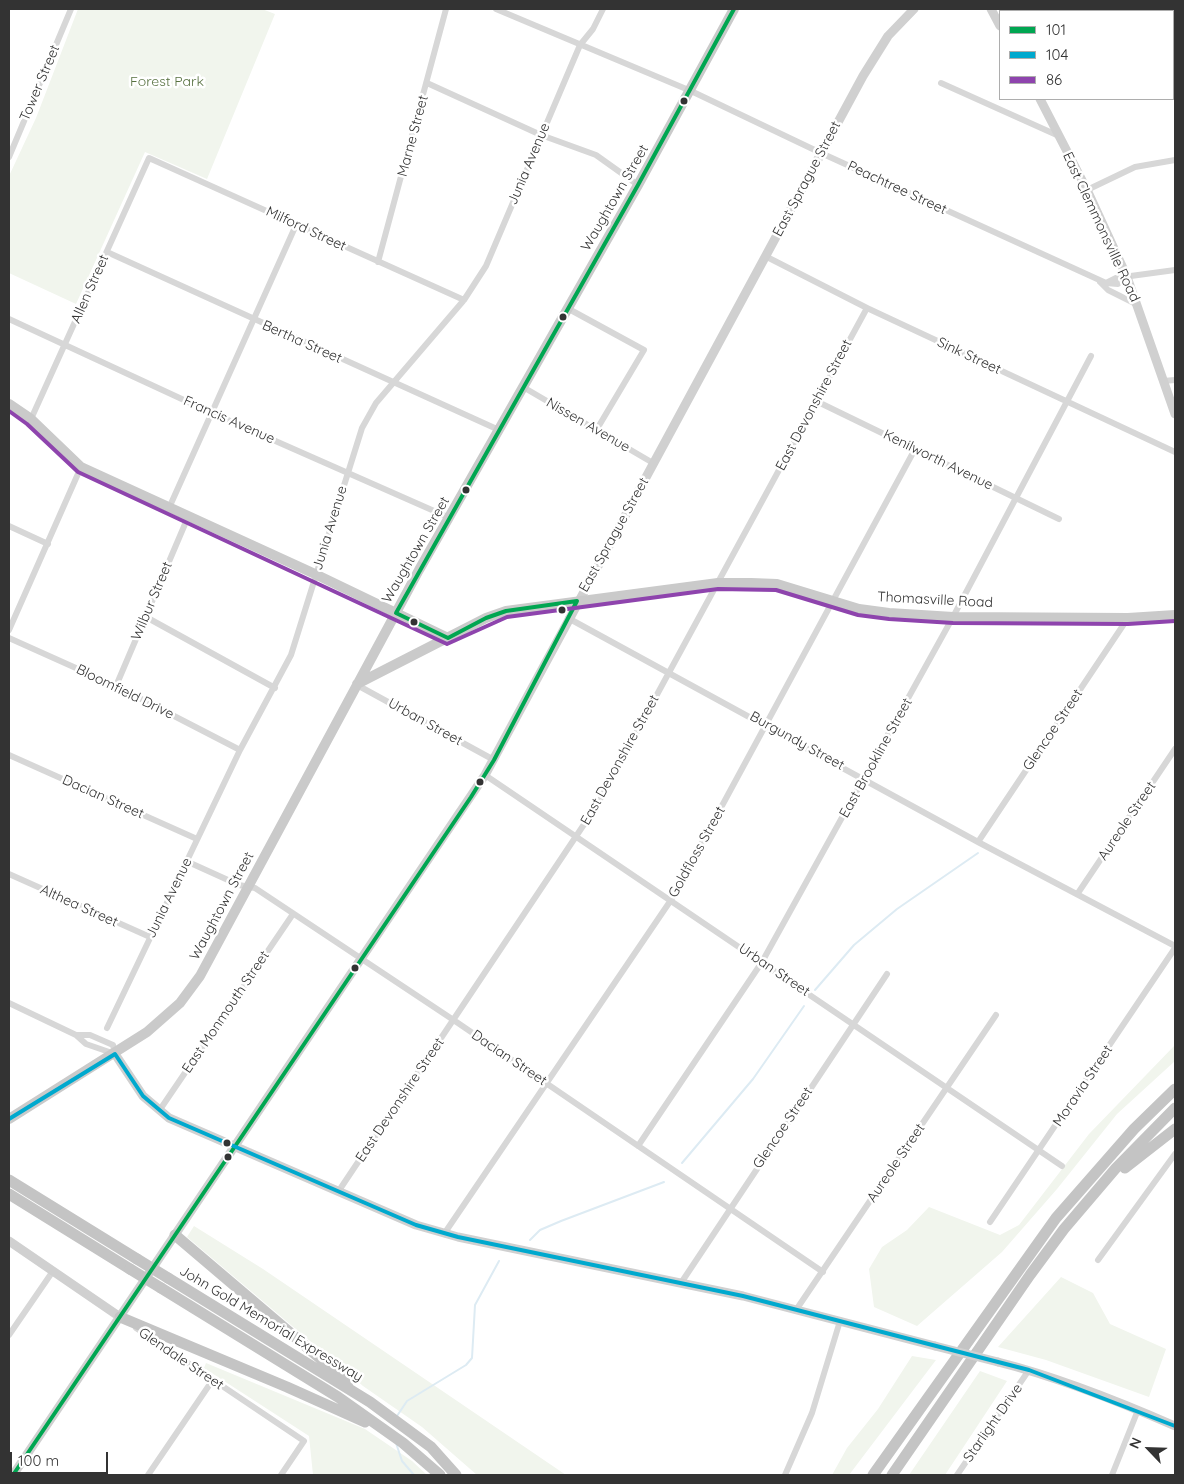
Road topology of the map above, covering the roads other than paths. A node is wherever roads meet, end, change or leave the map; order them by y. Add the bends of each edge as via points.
1 (71, 9) edge
2 (446, 9) edge
3 (496, 9) edge
4 (603, 9) edge
5 (734, 9) edge
6 (914, 9) edge
7 (990, 9) edge
8 (999, 24) edge
9 (580, 46) junction
10 (427, 83) junction
11 (941, 83) dead end
12 (691, 91) junction
13 (1043, 100) edge
14 (541, 135) junction
15 (1059, 136) junction
16 (821, 153) junction
17 (9, 157) edge
18 (149, 158) joint
19 (1175, 160) edge
20 (638, 186) junction
21 (1086, 190) junction
22 (296, 225) junction
23 (107, 252) junction
24 (765, 256) junction
25 (378, 262) junction
26 (1175, 270) edge
27 (1124, 278) junction
28 (1097, 279) junction
29 (464, 300) junction
30 (1138, 307) junction
31 (567, 308) junction
32 (867, 308) junction
33 (9, 320) edge
34 (253, 320) junction
35 (64, 346) junction
36 (1091, 356) dead end
37 (1175, 380) edge
38 (1164, 381) junction
39 (393, 382) junction
40 (523, 387) junction
41 (816, 400) junction
42 (1067, 401) junction
43 (9, 404) edge
44 (212, 413) junction
45 (1175, 414) edge
46 (31, 419) junction
47 (597, 429) junction
48 (499, 430) junction
49 (915, 449) junction
50 (1175, 452) edge
51 (653, 463) junction
52 (81, 467) junction
53 (347, 473) junction
54 (1015, 498) junction
55 (170, 508) junction
56 (188, 517) junction
57 (450, 518) junction
58 (1059, 519) dead end
59 (9, 526) edge
60 (48, 544) junction
61 (315, 574) junction
62 (718, 583) junction
63 (578, 601) junction
64 (834, 601) junction
65 (396, 613) junction
66 (146, 616) junction
67 (1175, 616) edge
68 (952, 617) junction
69 (568, 618) junction
70 (1128, 618) junction
71 (9, 630) edge
72 (9, 638) edge
73 (448, 638) junction
74 (668, 671) junction
75 (357, 684) junction
76 (116, 686) junction
77 (275, 688) junction
78 (766, 724) junction
79 (1175, 749) edge
80 (240, 750) junction
81 (9, 754) edge
82 (494, 760) junction
83 (486, 774) junction
84 (865, 778) junction
85 (577, 837) junction
86 (197, 839) junction
87 (978, 842) junction
88 (186, 861) junction
89 (9, 874) edge
90 (248, 887) junction
91 (1078, 893) junction
92 (671, 900) junction
93 (293, 914) junction
94 (150, 937) junction
95 (1175, 947) edge
96 (360, 959) junction
97 (762, 962) junction
98 (887, 974) dead end
99 (9, 1003) edge
100 (996, 1015) dead end
101 (454, 1020) junction
102 (853, 1023) junction
103 (107, 1028) dead end
104 (115, 1054) junction
105 (1175, 1082) edge
106 (546, 1083) junction
107 (948, 1087) junction
108 (1175, 1089) edge
109 (1155, 1108) junction
110 (1175, 1108) edge
111 (159, 1111) junction
112 (9, 1119) edge
113 (1175, 1129) edge
114 (638, 1146) junction
115 (234, 1147) junction
116 (1040, 1151) junction
117 (1175, 1154) edge
118 (1062, 1166) dead end
119 (9, 1180) edge
120 (338, 1192) junction
121 (9, 1194) edge
122 (1085, 1202) junction
123 (731, 1208) junction
124 (990, 1222) dead end
125 (444, 1234) junction
126 (175, 1235) junction
127 (9, 1241) edge
128 (1098, 1260) dead end
129 (133, 1264) junction
130 (52, 1271) junction
131 (823, 1272) junction
132 (164, 1283) junction
133 (681, 1284) junction
134 (796, 1310) junction
135 (120, 1317) junction
136 (840, 1321) junction
137 (9, 1335) edge
138 (1029, 1370) junction
139 (212, 1380) junction
140 (370, 1402) junction
141 (1138, 1410) junction
142 (373, 1423) junction
143 (1175, 1426) edge
144 (13, 1475) edge
145 (148, 1475) edge
146 (281, 1475) edge
147 (440, 1475) edge
148 (458, 1475) edge
149 (785, 1475) edge
150 (871, 1475) edge
151 (892, 1475) edge
152 (959, 1475) edge
153 (1112, 1475) edge

1 - 17 street, Tower Street
2 - 10 street, Marne Street
3 - 9 street, Peachtree Street
4 - 9 street, Junia Avenue
5 - 12 main road, Waughtown Street
6 - 16 main road, East Sprague Street via 888,36 862,76
7 - 8 main road
9 - 12 street, Peachtree Street via 592,48
9 - 14 street, Junia Avenue
10 - 14 street
10 - 25 street, Marne Street
11 - 15 street
12 - 16 street, Peachtree Street
12 - 20 main road, Waughtown Street
13 - 15 main road, East Clemmonsville Road
14 - 20 street via 596,155
14 - 29 street, Junia Avenue via 486,266
15 - 21 main road, East Clemmonsville Road
16 - 24 main road, East Sprague Street
16 - 28 street, Peachtree Street
18 - 22 street, Milford Street
18 - 23 street, Allen Street
19 - 21 street via 1135,167
20 - 31 main road, Waughtown Street
21 - 27 main road, East Clemmonsville Road
22 - 25 street, Milford Street
22 - 34 street
23 - 34 street, Bertha Street
23 - 35 street, Allen Street
24 - 32 street, Sink Street
24 - 51 main road, East Sprague Street
25 - 29 street, Milford Street
26 - 27 street, Peachtree Street
27 - 28 street, Peachtree Street via 1118,284
27 - 30 main road, East Clemmonsville Road
28 - 30 street via 1108,290
29 - 39 street, Junia Avenue
30 - 38 main road, East Clemmonsville Road
31 - 40 main road, Waughtown Street
31 - 47 street via 644,350
32 - 41 street, East Devonshire Street
32 - 42 street, Sink Street
33 - 35 street, Francis Avenue
34 - 39 street, Bertha Street
34 - 44 street
35 - 44 street, Francis Avenue
35 - 46 street, Allen Street
36 - 42 street, East Brookline Street
37 - 38 street
38 - 45 main road, East Clemmonsville Road
39 - 48 street, Bertha Street
39 - 53 street, Junia Avenue via 362,428
40 - 47 street, Nissen Avenue
40 - 48 main road, Waughtown Street
41 - 49 street, Kenilworth Avenue
41 - 62 street, East Devonshire Street
42 - 50 street, Sink Street
42 - 54 street, East Brookline Street
43 - 46 main road
44 - 53 street, Francis Avenue
44 - 55 street
46 - 52 main road
47 - 51 street, Nissen Avenue
48 - 57 main road, Waughtown Street
49 - 54 street, Kenilworth Avenue
49 - 64 street, Goldfloss Street
51 - 63 main road, East Sprague Street
52 - 55 main road
52 - 60 street
53 - 57 street, Francis Avenue
53 - 61 street, Junia Avenue
54 - 58 street, Kenilworth Avenue
54 - 68 street, East Brookline Street
55 - 56 main road
56 - 61 main road
56 - 66 street, Wilbur Street
57 - 65 main road, Waughtown Street
59 - 60 street
60 - 71 street
61 - 65 main road
61 - 77 street, Junia Avenue via 291,655
62 - 63 main road, Thomasville Road
62 - 64 main road, Thomasville Road via 777,584
62 - 74 street, East Devonshire Street
63 - 69 main road, East Sprague Street
63 - 73 main road, Thomasville Road via 506,611
64 - 68 main road, Thomasville Road via 859,609
64 - 78 street, Goldfloss Street
65 - 73 main road
65 - 75 main road, Waughtown Street
66 - 76 street, Wilbur Street
66 - 77 street
67 - 70 main road, Thomasville Road
68 - 70 main road, Thomasville Road
68 - 84 street, East Brookline Street
69 - 74 street, Burgundy Street
69 - 82 main road, East Sprague Street
70 - 87 street, Glencoe Street
72 - 76 street, Bloomfield Drive
73 - 75 main road, Thomasville Road
74 - 78 street, Burgundy Street
74 - 85 street, East Devonshire Street
75 - 82 street, Urban Street
75 - 90 main road, Waughtown Street
76 - 80 street, Bloomfield Drive
77 - 80 street, Junia Avenue
78 - 84 street, Burgundy Street
78 - 92 street, Goldfloss Street
79 - 91 street, Aureole Street
80 - 86 street, Junia Avenue
81 - 86 street, Dacian Street
82 - 83 main road, East Sprague Street
83 - 85 street, Urban Street
83 - 96 main road, East Sprague Street
84 - 87 street, Burgundy Street
84 - 97 street, East Brookline Street
85 - 92 street, Urban Street
85 - 101 street, East Devonshire Street
86 - 88 street, Junia Avenue
87 - 91 street, Burgundy Street
88 - 90 street, Dacian Street
88 - 94 street, Junia Avenue
89 - 94 street, Althea Street
90 - 93 street, Dacian Street via 255,888
90 - 104 main road, Waughtown Street via 188,994 159,1023
91 - 95 street, Burgundy Street
92 - 97 street, Urban Street
92 - 106 street, Goldfloss Street
93 - 96 street, Dacian Street
93 - 111 street, East Monmouth Street
94 - 103 street, Junia Avenue
95 - 116 street, Moravia Street
96 - 101 street, Dacian Street
96 - 115 main road, East Sprague Street
97 - 102 street, Urban Street
97 - 114 street, East Brookline Street
98 - 102 street, Glencoe Street
99 - 104 street via 76,1035 86,1044
100 - 107 street, Aureole Street
101 - 106 street, Dacian Street
101 - 120 street, East Devonshire Street
102 - 107 street, Urban Street
102 - 123 street, Glencoe Street
104 - 111 main road via 138,1089
104 - 112 main road, Waughtown Street
105 - 109 highway
106 - 114 street, Dacian Street
106 - 125 street, Goldfloss Street
107 - 116 street, Urban Street
107 - 131 street, Aureole Street
108 - 109 highway
109 - 150 highway via 1056,1218
110 - 122 highway
111 - 115 main road
113 - 122 highway
114 - 123 street, Dacian Street
115 - 120 main road
115 - 126 main road, East Sprague Street
116 - 118 street, Urban Street
116 - 124 street, Moravia Street
117 - 128 street
119 - 129 highway, John Gold Memorial Expressway via 77,1222
120 - 125 main road
121 - 129 highway, John Gold Memorial Expressway via 67,1230
122 - 151 highway via 1030,1274
123 - 131 street, Dacian Street
123 - 133 street, Glencoe Street
125 - 133 main road
126 - 135 main road, East Sprague Street
126 - 140 highway
127 - 130 main road, Glendale Street
129 - 132 highway, John Gold Memorial Expressway, bridge
130 - 135 main road, Glendale Street
130 - 137 street
131 - 134 street, Aureole Street
132 - 140 highway, John Gold Memorial Expressway
132 - 142 highway, John Gold Memorial Expressway
133 - 134 main road
134 - 136 main road
135 - 139 street, Glendale Street
135 - 142 highway
135 - 144 main road, East Sprague Street
136 - 138 main road, bridge
136 - 149 street via 812,1413
138 - 141 main road
138 - 152 street, Starlight Drive
139 - 145 street
139 - 146 street, Glendale Street via 304,1441
140 - 148 highway, John Gold Memorial Expressway via 431,1447
141 - 143 main road
141 - 153 street
142 - 147 highway via 403,1443

